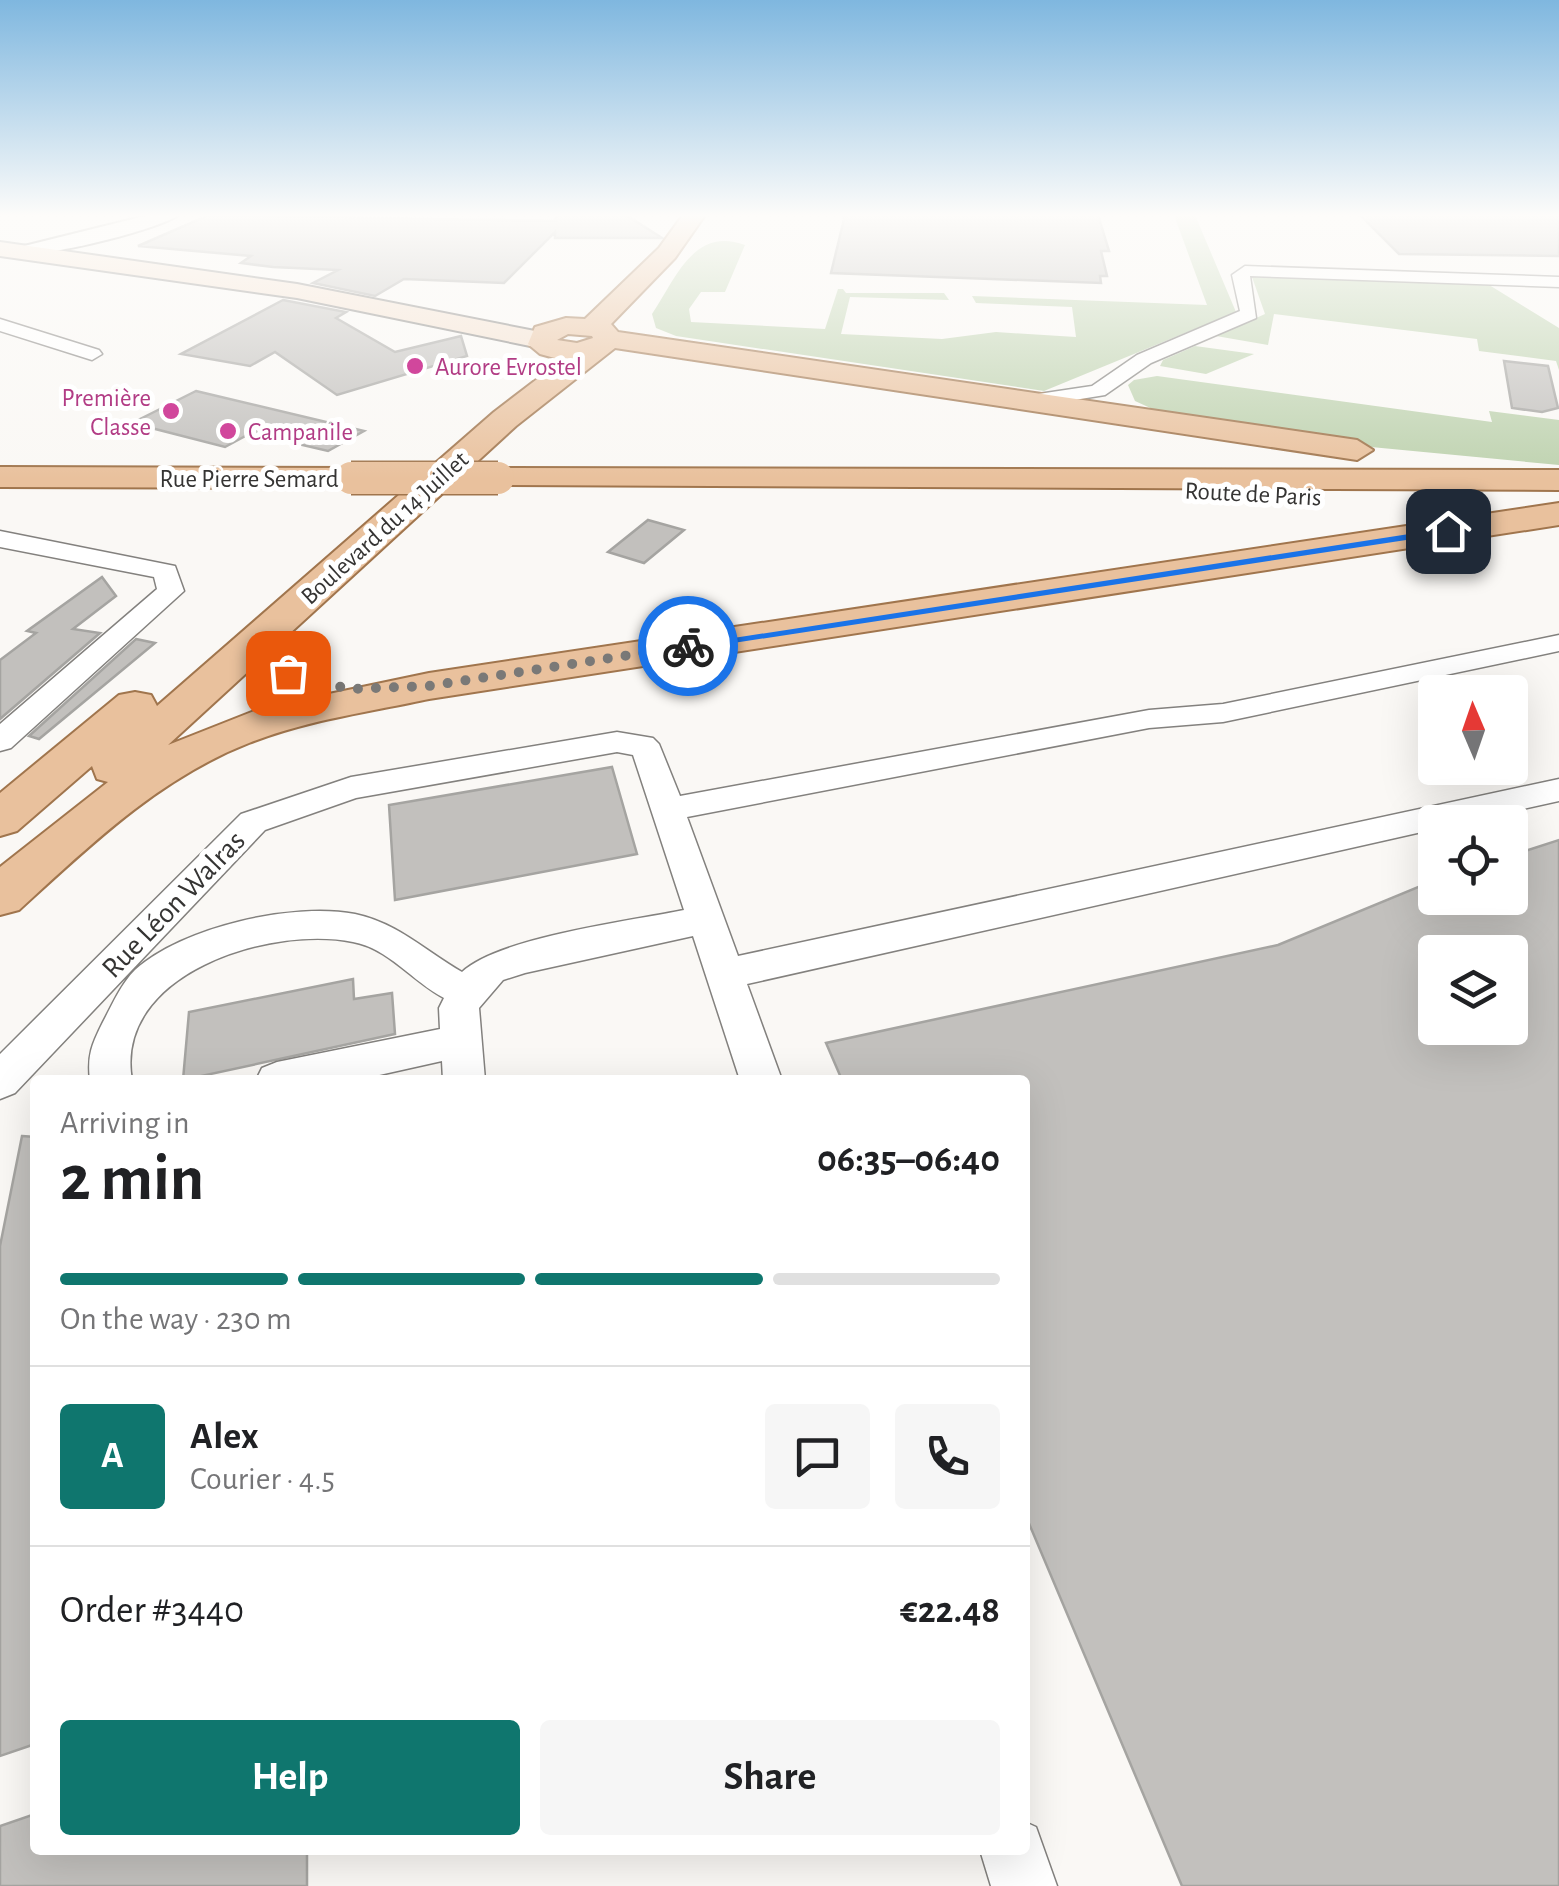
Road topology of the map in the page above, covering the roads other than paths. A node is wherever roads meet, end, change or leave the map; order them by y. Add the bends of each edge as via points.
1 (362, 303) edge
2 (626, 303) edge
3 (1248, 303) edge
4 (0, 325) edge
5 (598, 338) junction
6 (549, 339) junction
7 (92, 354) dead end
8 (1112, 385) junction
9 (1025, 402) junction
10 (1196, 428) junction
11 (1559, 470) edge
12 (0, 477) edge
13 (498, 478) joint
14 (947, 479) junction
15 (1559, 480) edge
16 (367, 485) junction
17 (1559, 502) edge
18 (1559, 514) edge
19 (0, 540) edge
20 (1559, 643) edge
21 (276, 659) junction
22 (429, 686) junction
23 (0, 741) edge
24 (1559, 790) edge
25 (668, 809) junction
26 (0, 820) edge
27 (0, 870) edge
28 (0, 896) edge
29 (706, 919) junction
30 (136, 968) junction
31 (724, 974) junction
32 (466, 991) junction
33 (462, 1060) edge
34 (111, 1075) edge
35 (322, 1075) edge
36 (758, 1075) edge
37 (0, 1081) edge
38 (1015, 1855) edge
39 (1024, 1886) edge

1 - 6 main road
2 - 5 main road, Boulevard du 14 Juillet
3 - 8 street via 1250,314 1144,360
4 - 7 street
5 - 6 main road
5 - 9 main road
5 - 21 main road, Boulevard du 14 Juillet via 505,419
6 - 16 main road, Boulevard du 14 Juillet via 542,360
8 - 9 street
8 - 10 street via 1142,409
9 - 10 main road
10 - 11 main road
12 - 16 main road, Rue Pierre Semard
13 - 14 main road, Route de Paris
13 - 16 main road, Rue Pierre Semard, bridge
14 - 15 main road, Route de Paris
14 - 17 main road, Route de Paris
16 - 21 main road via 370,517 267,612
16 - 26 main road, Boulevard du 14 Juillet
18 - 22 main road
19 - 23 street via 166,572 171,591
20 - 25 street via 1223,713 1150,718
21 - 22 main road via 349,689
21 - 27 main road, Boulevard du 14 Juillet
22 - 28 main road via 276,719 192,750 101,810
24 - 31 street
25 - 29 street
25 - 30 street, Rue Léon Walras via 642,745 617,742 351,788 253,822
29 - 31 street
29 - 32 street via 511,962 489,970
30 - 32 street via 315,923 376,934 436,980
30 - 34 street via 107,1055
30 - 37 street, Rue Léon Walras
31 - 36 street
32 - 33 street via 459,1008
33 - 35 street
38 - 39 street

